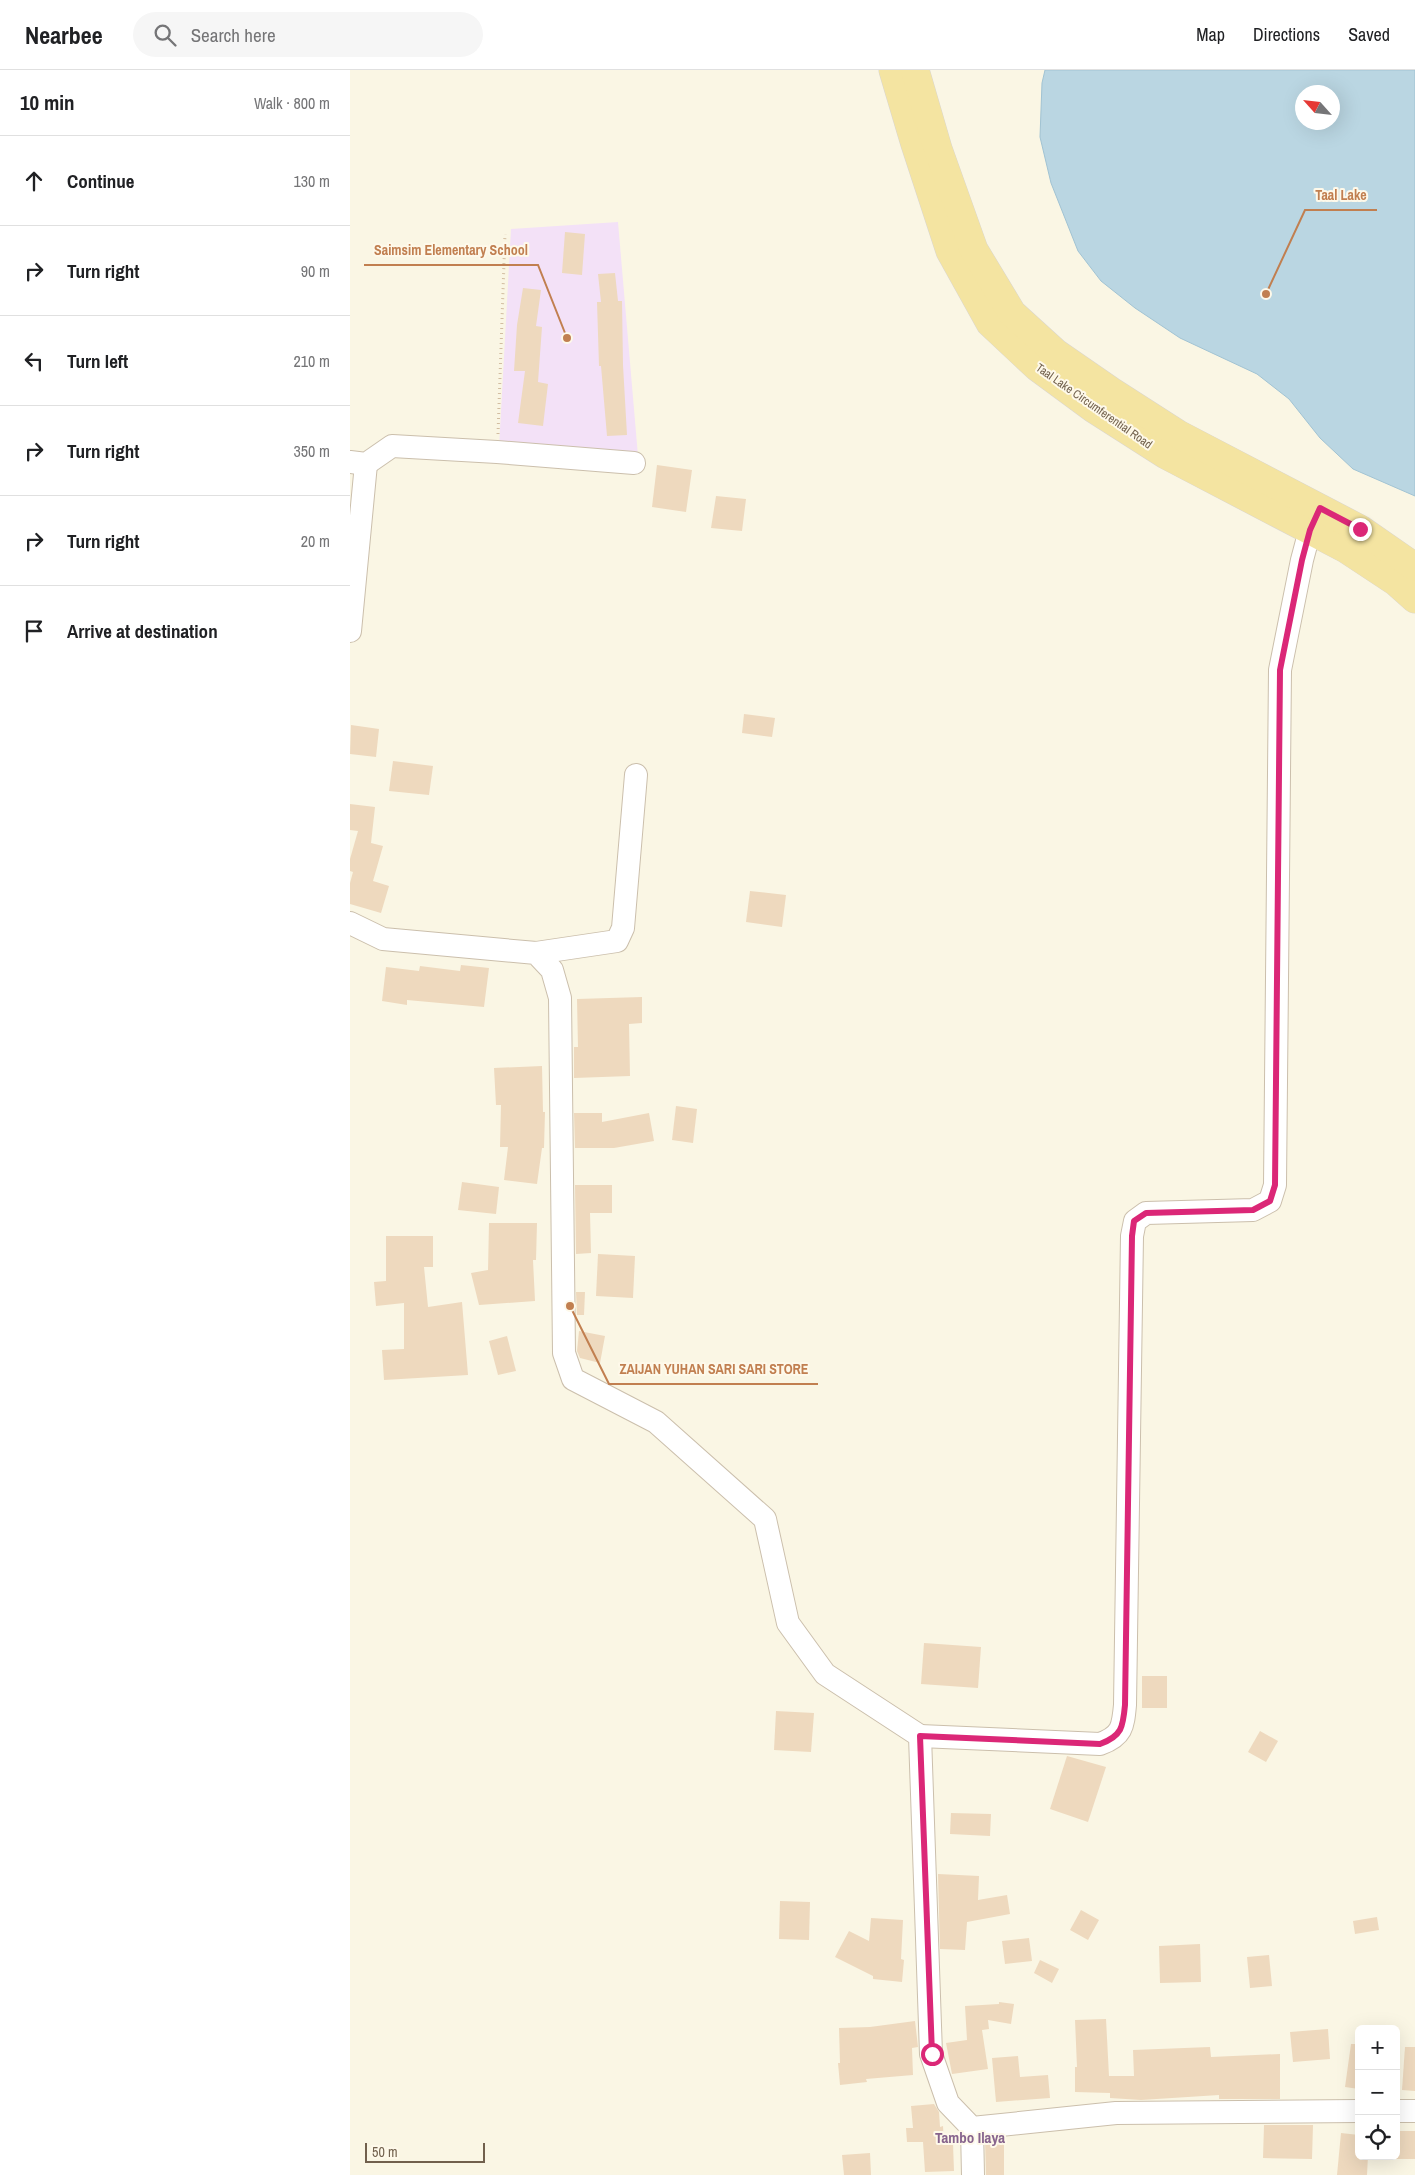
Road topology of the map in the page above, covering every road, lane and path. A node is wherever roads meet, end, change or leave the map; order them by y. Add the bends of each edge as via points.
1 (894, 70) edge
2 (915, 70) edge
3 (505, 234) dead end
4 (497, 452) junction
5 (358, 463) edge
6 (634, 463) dead end
7 (1315, 519) junction
8 (1415, 567) edge
9 (1415, 599) edge
10 (350, 631) edge
11 (636, 775) dead end
12 (350, 923) edge
13 (536, 953) junction
14 (920, 1736) junction
15 (1355, 2111) edge
16 (1400, 2111) edge
17 (1415, 2111) edge
18 (972, 2128) junction
19 (973, 2175) edge

1 - 7 main road, Taal Lake Circumferential Road via 950,251 990,323 1037,367 1094,409 1166,455
2 - 7 main road, Taal Lake Circumferential Road via 938,149 974,250 1012,313 1056,353 1111,391
3 - 4 path
4 - 5 street via 392,446
4 - 6 street
5 - 10 street
7 - 8 main road, Taal Lake Circumferential Road via 1360,529
7 - 9 main road, Taal Lake Circumferential Road
7 - 14 street via 1280,670 1275,1185 1270,1201 1253,1210 1146,1213 1134,1221 1123,1727 1112,1740 1100,1744
11 - 13 street via 623,928 617,941
12 - 13 street via 383,939
13 - 14 street via 552,970 560,998 564,1353 573,1379 656,1422 765,1519 788,1623 825,1674
14 - 18 street via 932,2054 948,2103
15 - 18 street via 1116,2113
16 - 17 street
18 - 19 street

